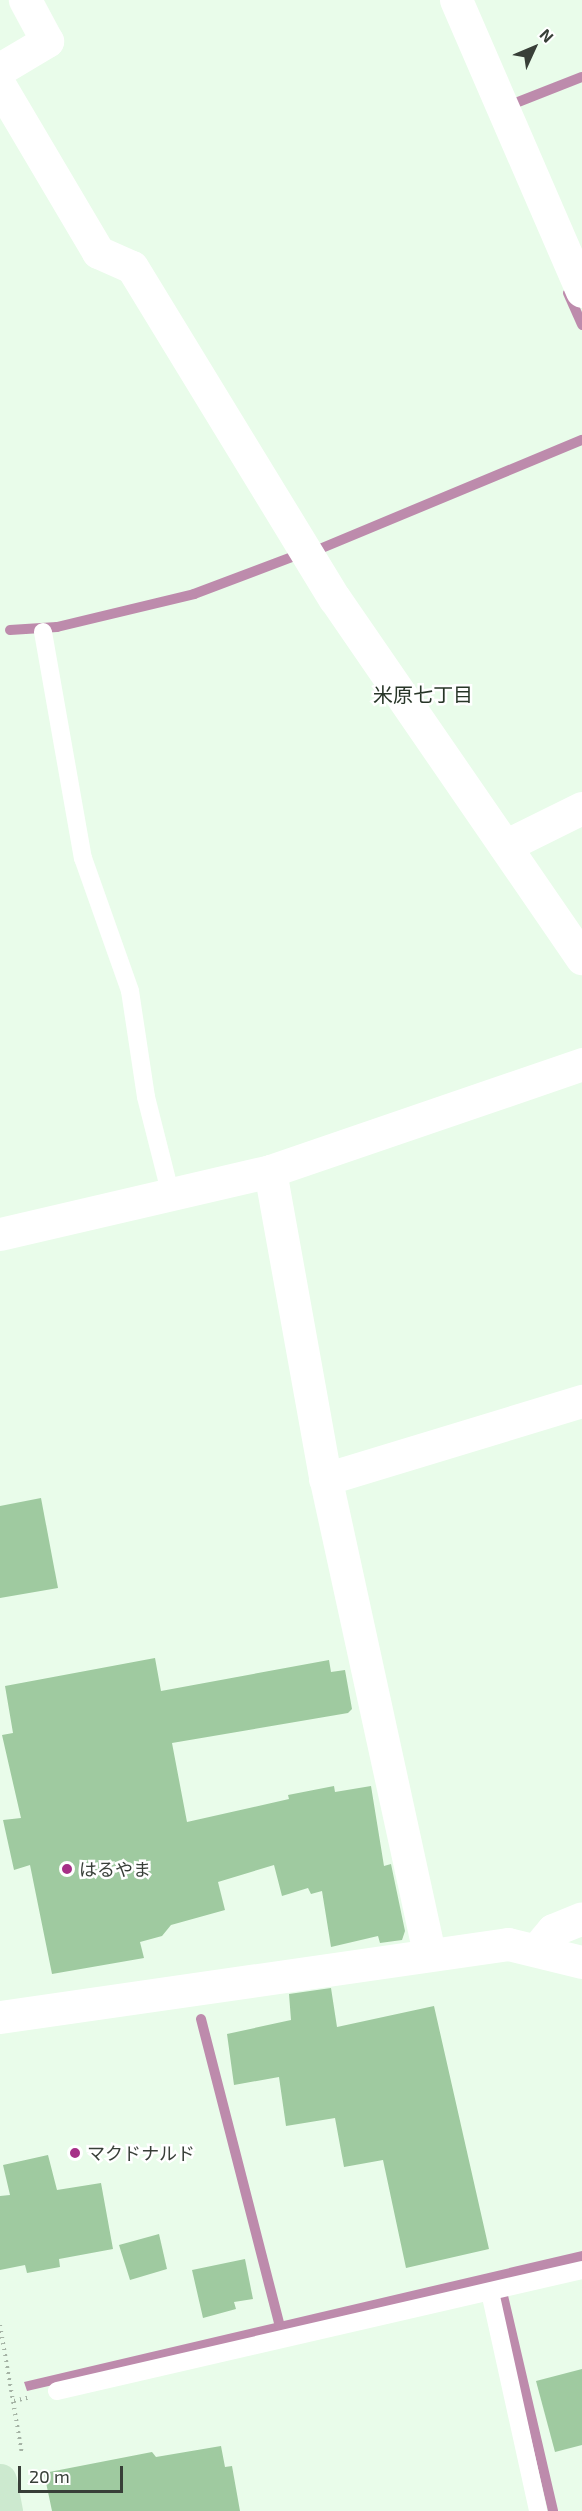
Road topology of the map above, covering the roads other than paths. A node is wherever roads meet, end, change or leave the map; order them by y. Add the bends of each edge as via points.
1 (26, 0) edge
2 (456, 0) edge
3 (0, 69) edge
4 (0, 86) edge
5 (582, 291) edge
6 (43, 632) dead end
7 (582, 808) edge
8 (505, 846) junction
9 (582, 958) edge
10 (582, 1064) edge
11 (270, 1171) junction
12 (171, 1196) junction
13 (0, 1234) edge
14 (582, 1401) edge
15 (326, 1479) junction
16 (582, 1918) edge
17 (536, 1950) junction
18 (429, 1952) junction
19 (582, 1962) edge
20 (0, 2017) edge
21 (582, 2270) edge
22 (490, 2292) junction
23 (57, 2391) dead end
24 (12, 2474) edge
25 (6, 2511) edge
26 (538, 2511) edge

1 - 3 street via 47,41
2 - 5 street
4 - 8 street via 98,252 132,267 335,599
6 - 12 lane via 82,858 130,992 146,1097
7 - 8 street
8 - 9 street
10 - 11 street
11 - 12 street
11 - 15 street
12 - 13 street
14 - 15 street
15 - 18 street
16 - 17 street via 553,1930
17 - 18 street via 508,1944
17 - 19 street
18 - 20 street
21 - 22 lane
22 - 23 lane
22 - 26 lane
24 - 25 main road

